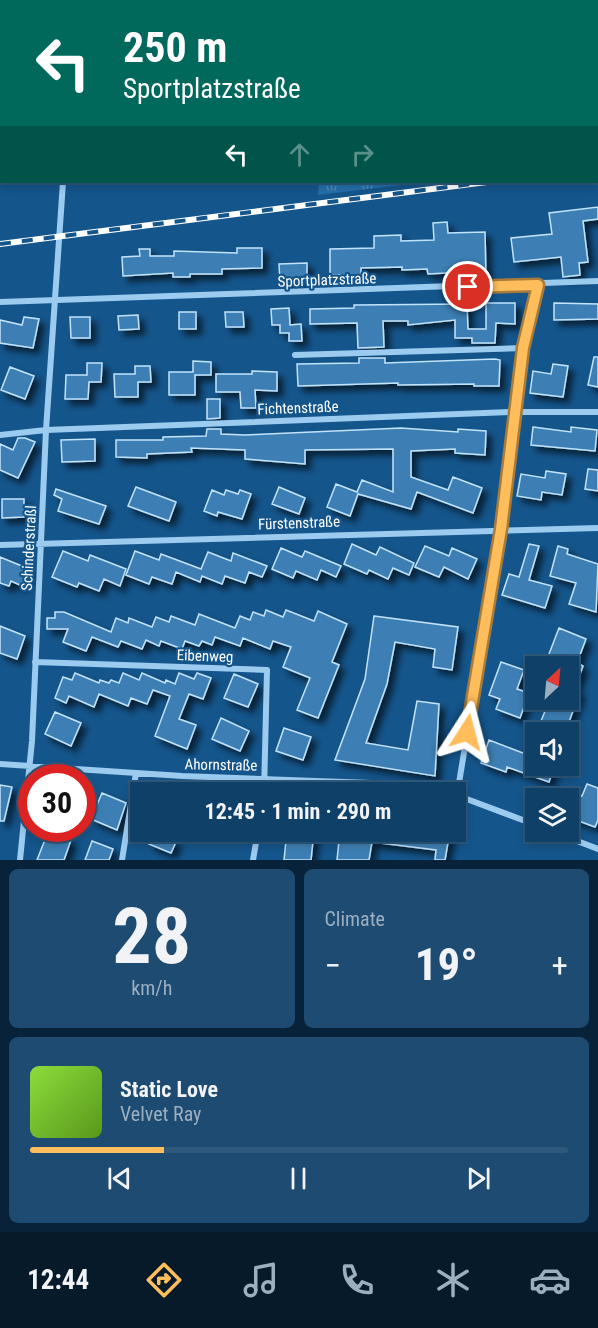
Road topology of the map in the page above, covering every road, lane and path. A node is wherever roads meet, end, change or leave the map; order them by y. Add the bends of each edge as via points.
1 (63, 183) edge
2 (598, 281) edge
3 (538, 285) junction
4 (56, 299) junction
5 (0, 302) edge
6 (523, 348) junction
7 (295, 355) dead end
8 (513, 412) junction
9 (598, 412) edge
10 (46, 430) junction
11 (0, 435) edge
12 (598, 528) edge
13 (501, 529) junction
14 (43, 544) junction
15 (0, 545) edge
16 (35, 662) junction
17 (0, 764) edge
18 (29, 764) edge
19 (18, 765) edge
20 (96, 770) edge
21 (136, 773) junction
22 (266, 778) junction
23 (265, 782) edge
24 (355, 782) edge
25 (458, 782) edge
26 (466, 799) edge
27 (525, 821) edge
28 (22, 842) edge
29 (256, 842) edge
30 (579, 842) edge
31 (598, 849) edge
32 (20, 860) edge
33 (122, 860) edge
34 (254, 860) edge

1 - 4 street, Schinderstraßl
2 - 3 street, Sportplatzstraße
3 - 4 street, Sportplatzstraße
3 - 6 street
4 - 5 street, Sportplatzstraße
4 - 10 street, Schinderstraßl
6 - 7 street
6 - 8 street
8 - 9 street, Fichtenstraße
8 - 10 street, Fichtenstraße
8 - 13 street
10 - 11 street, Fichtenstraße
10 - 14 street, Schinderstraßl
12 - 13 street, Fürstenstraße
13 - 14 street, Fürstenstraße
13 - 25 street
14 - 15 street, Fürstenstraße
14 - 16 street, Schinderstraßl
16 - 18 street, Schinderstraßl
16 - 22 street, Eibenweg via 267,670
17 - 19 street, Ahornstraße
20 - 21 street, Ahornstraße
21 - 22 street, Ahornstraße
21 - 33 street
22 - 23 street
22 - 24 street, Ahornstraße
26 - 27 street
28 - 32 street, Schinderstraßl
29 - 34 street
30 - 31 street

